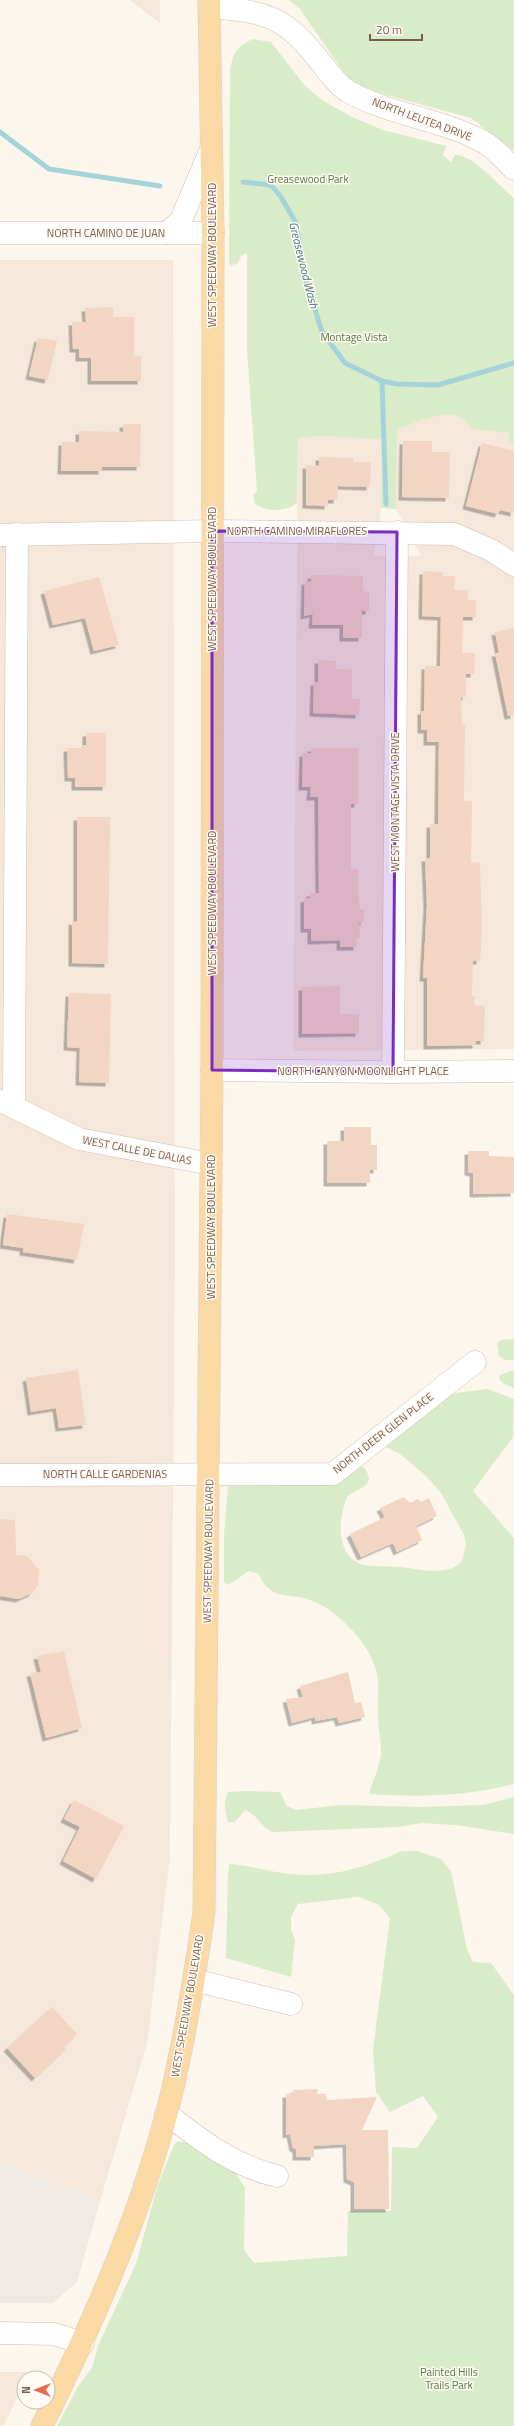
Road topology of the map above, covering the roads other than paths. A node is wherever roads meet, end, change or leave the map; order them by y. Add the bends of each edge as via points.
1 (209, 3) edge
2 (211, 149) junction
3 (514, 169) edge
4 (0, 233) edge
5 (167, 233) junction
6 (213, 233) junction
7 (212, 531) junction
8 (397, 532) junction
9 (9, 534) edge
10 (514, 565) edge
11 (212, 1070) junction
12 (514, 1071) edge
13 (393, 1072) junction
14 (7, 1104) edge
15 (211, 1164) junction
16 (475, 1362) dead end
17 (209, 1474) junction
18 (0, 1475) edge
19 (194, 1980) junction
20 (291, 2004) dead end
21 (166, 2113) junction
22 (277, 2176) dead end
23 (0, 2333) edge
24 (83, 2343) junction
25 (42, 2426) edge

1 - 2 main road, WEST SPEEDWAY BOULEVARD
1 - 3 street, NORTH LEUTEA DRIVE via 250,10 279,20 301,38 347,91 398,113 445,126 484,142
2 - 5 street via 181,220
2 - 6 main road, WEST SPEEDWAY BOULEVARD
4 - 5 street, NORTH CAMINO DE JUAN
5 - 6 street, NORTH CAMINO DE JUAN
6 - 7 main road, WEST SPEEDWAY BOULEVARD
7 - 8 street, NORTH CAMINO MIRAFLORES
7 - 9 street, NORTH CAMINO MIRAFLORES
7 - 11 main road, WEST SPEEDWAY BOULEVARD
8 - 10 street, NORTH CAMINO MIRAFLORES via 454,534 491,550
8 - 13 street, WEST MONTAGE VISTA DRIVE
9 - 14 street
11 - 13 street, NORTH CANYON MOONLIGHT PLACE
11 - 15 main road, WEST SPEEDWAY BOULEVARD
12 - 13 street, NORTH CANYON MOONLIGHT PLACE
14 - 15 street, WEST CALLE DE DALIAS via 79,1139
15 - 17 main road, WEST SPEEDWAY BOULEVARD
16 - 17 street, NORTH DEER GLEN PLACE via 334,1474
17 - 18 street, NORTH CALLE GARDENIAS
17 - 19 main road, WEST SPEEDWAY BOULEVARD via 204,1912
19 - 20 street
19 - 21 main road, WEST SPEEDWAY BOULEVARD
21 - 22 street via 197,2138 239,2164
21 - 24 main road, WEST SPEEDWAY BOULEVARD via 137,2209
23 - 24 street via 54,2334
24 - 25 main road, WEST SPEEDWAY BOULEVARD

